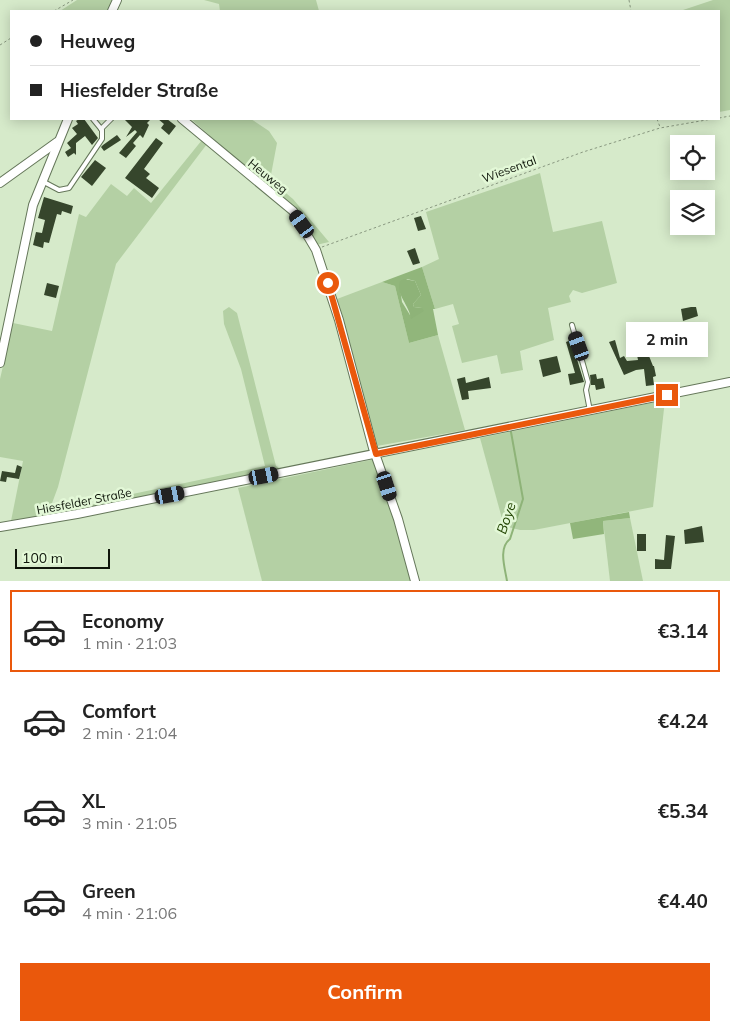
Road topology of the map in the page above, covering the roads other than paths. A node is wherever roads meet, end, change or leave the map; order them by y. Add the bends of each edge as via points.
1 (68, 120) edge
2 (93, 120) edge
3 (110, 120) edge
4 (183, 120) edge
5 (101, 129) junction
6 (58, 141) junction
7 (42, 181) junction
8 (0, 183) edge
9 (572, 325) dead end
10 (0, 363) edge
11 (730, 382) edge
12 (590, 411) junction
13 (376, 454) junction
14 (0, 527) edge
15 (415, 581) edge

1 - 6 street
2 - 5 lane
3 - 5 lane
4 - 13 street, Heuweg via 293,211 316,250
5 - 7 lane via 100,144 69,188 59,190
6 - 7 street
6 - 8 street
7 - 10 street via 33,205
9 - 12 lane via 588,382 586,390
11 - 12 street, Hiesfelder Straße
12 - 13 street, Hiesfelder Straße
13 - 14 street, Hiesfelder Straße
13 - 15 street, Heuweg

